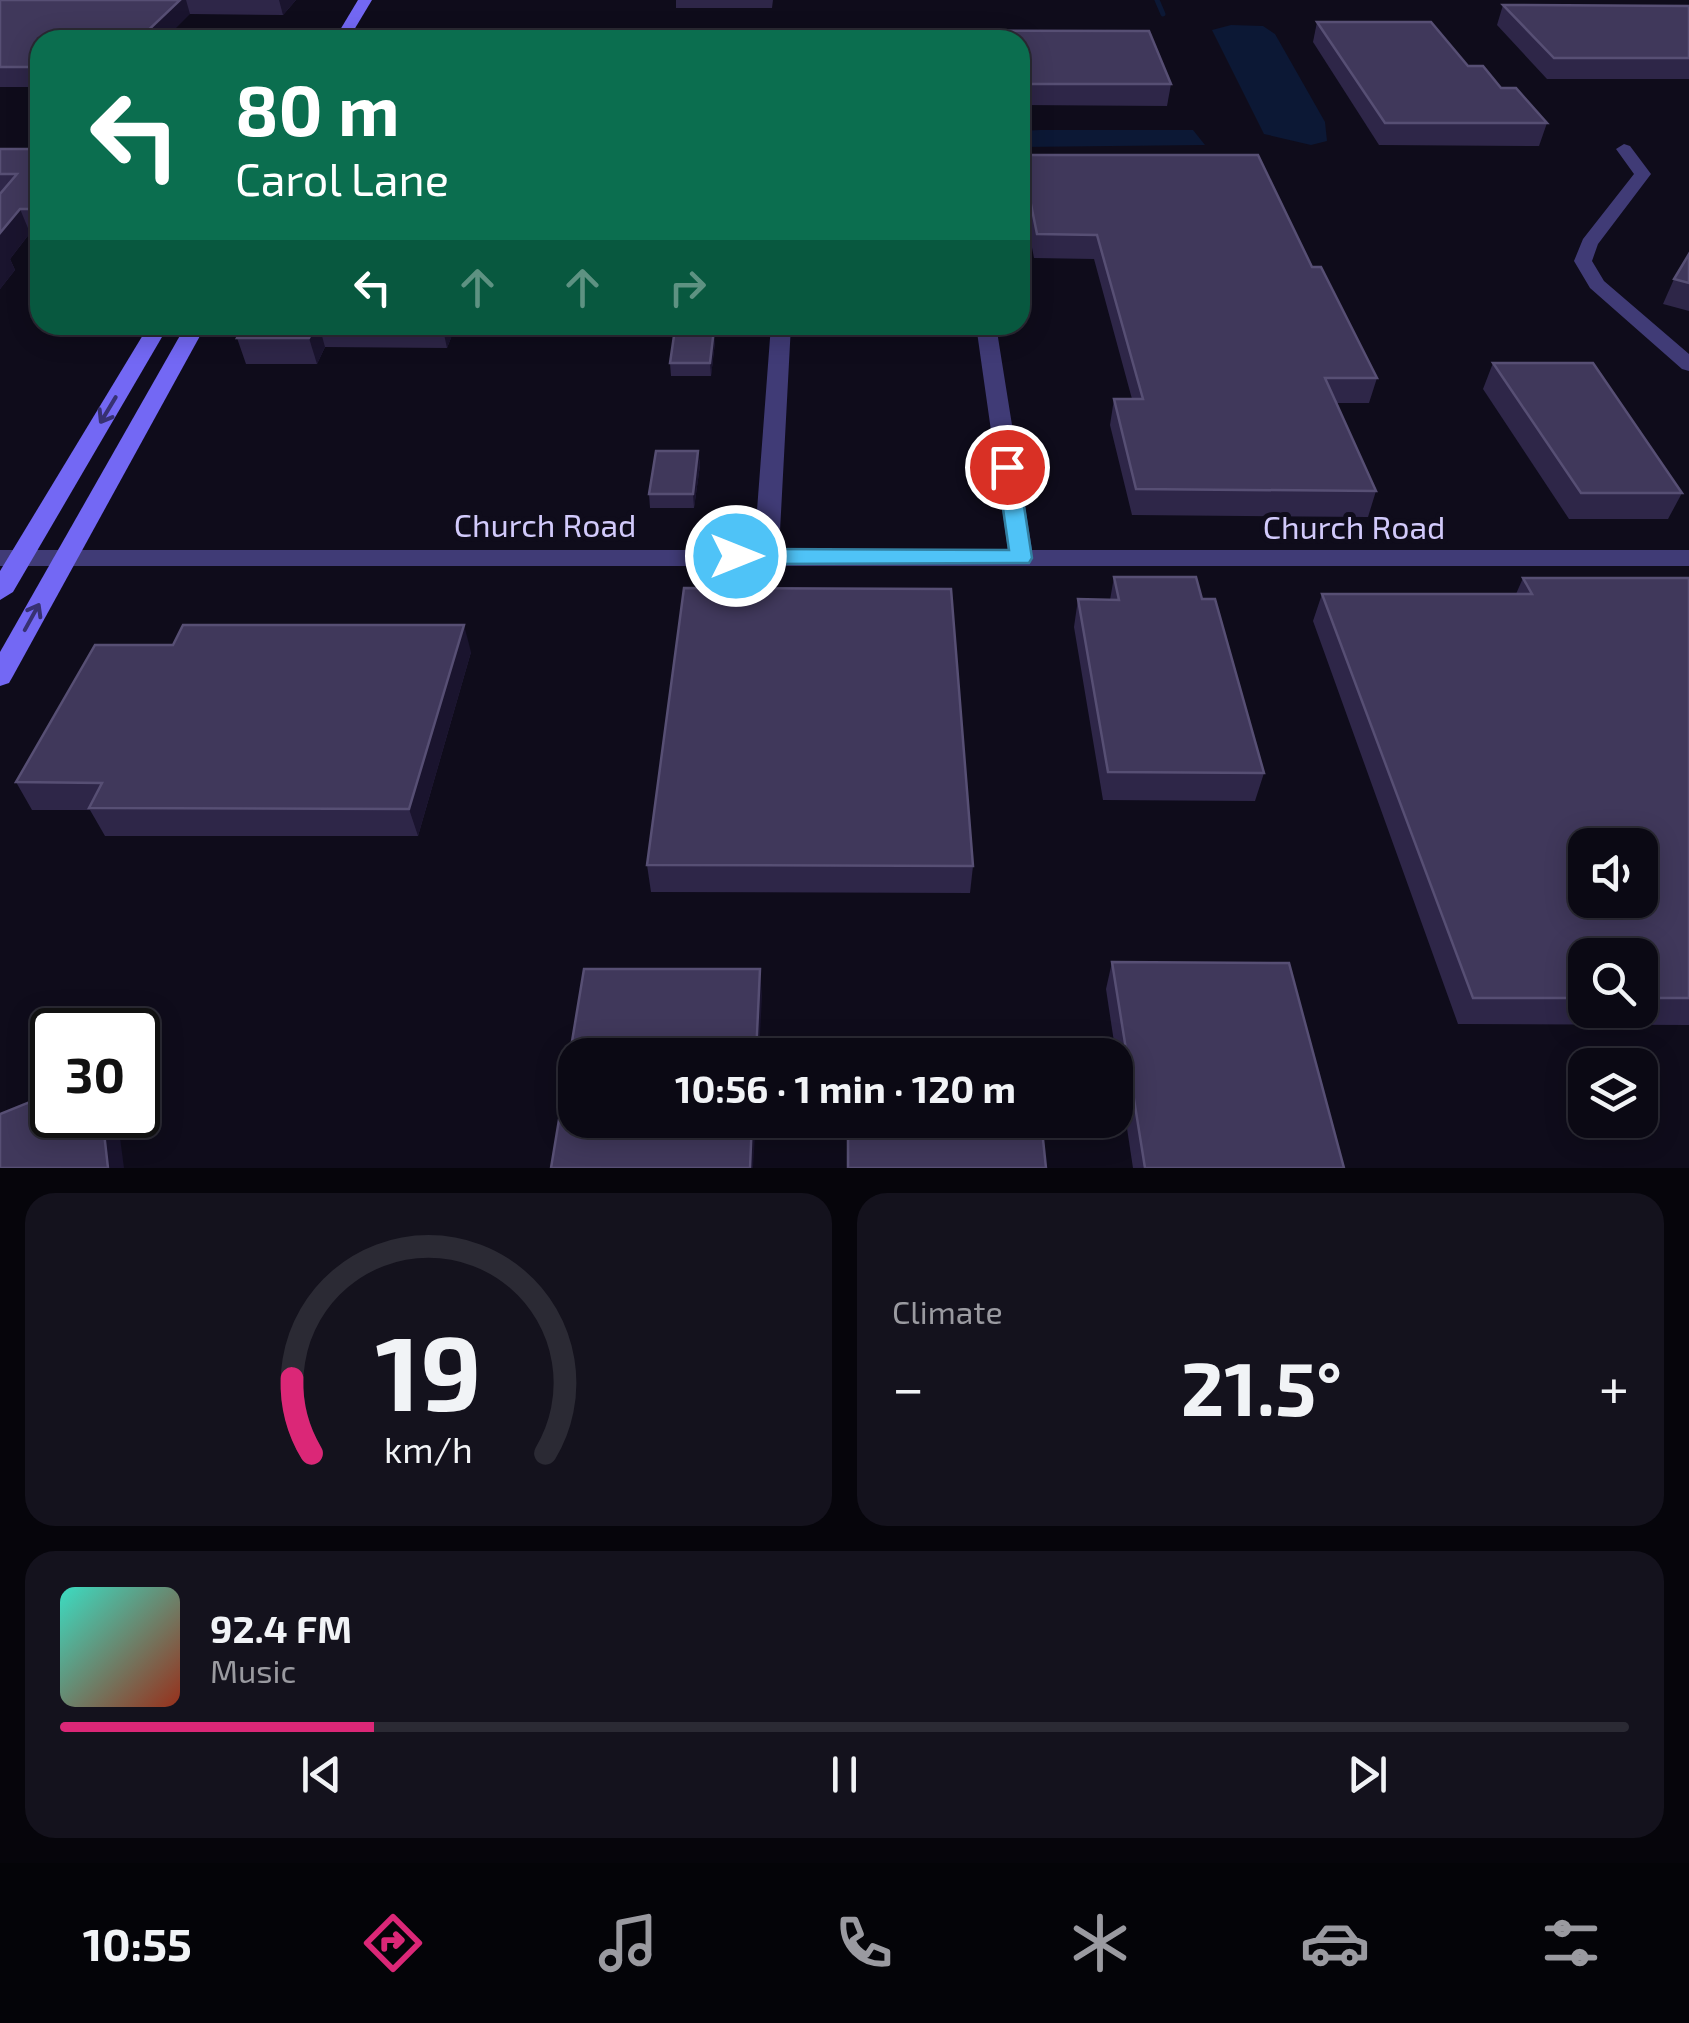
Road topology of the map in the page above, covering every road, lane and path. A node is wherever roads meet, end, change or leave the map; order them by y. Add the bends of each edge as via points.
1 (364, 0) edge
2 (347, 30) edge
3 (1624, 149) dead end
4 (152, 335) edge
5 (190, 335) edge
6 (780, 335) edge
7 (988, 335) edge
8 (1689, 365) edge
9 (766, 556) junction
10 (10, 558) edge
11 (65, 558) junction
12 (1021, 558) junction
13 (1689, 558) edge
14 (0, 592) edge
15 (0, 676) edge

1 - 2 main road
3 - 8 street via 1642,174 1589,243 1584,261 1596,284
4 -> 10 main road
5 - 11 main road
6 - 9 street
7 - 12 street
9 - 11 street, Church Road
9 - 12 street, Church Road
10 - 11 street, Church Road
10 - 14 main road
15 -> 11 main road
12 - 13 street, Church Road

